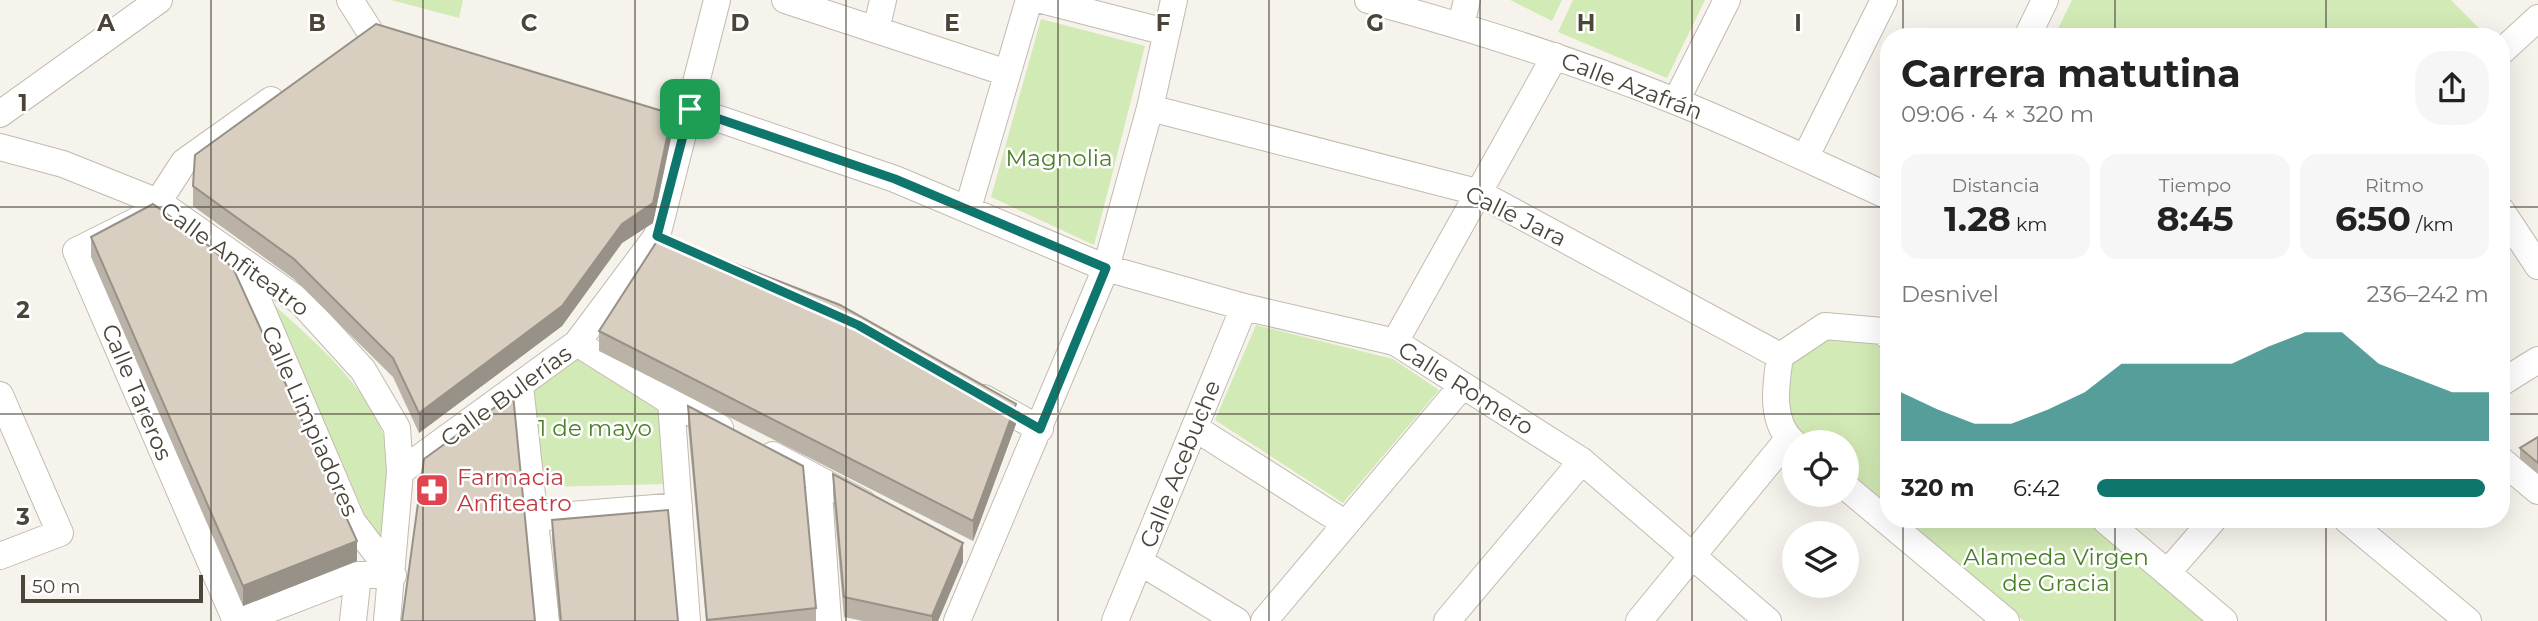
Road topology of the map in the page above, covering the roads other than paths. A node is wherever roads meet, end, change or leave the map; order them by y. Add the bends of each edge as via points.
1 (159, 0) edge
2 (350, 0) edge
3 (717, 0) edge
4 (785, 0) edge
5 (883, 0) edge
6 (1029, 0) edge
7 (1041, 0) edge
8 (1174, 0) edge
9 (1368, 0) edge
10 (1727, 0) edge
11 (1884, 0) edge
12 (2045, 0) edge
13 (2531, 0) edge
14 (2538, 8) edge
15 (1464, 12) edge
16 (2538, 18) edge
17 (2031, 28) edge
18 (369, 30) junction
19 (876, 30) junction
20 (1166, 32) junction
21 (395, 38) edge
22 (2510, 44) edge
23 (347, 46) edge
24 (1555, 55) junction
25 (1007, 73) junction
26 (293, 85) edge
27 (1676, 102) junction
28 (1150, 108) junction
29 (0, 114) edge
30 (659, 116) edge
31 (688, 116) junction
32 (0, 147) edge
33 (1805, 158) junction
34 (1477, 192) junction
35 (1880, 192) edge
36 (158, 202) junction
37 (968, 208) junction
38 (2510, 223) edge
39 (657, 236) junction
40 (682, 247) edge
41 (241, 261) junction
42 (2538, 265) edge
43 (1106, 268) junction
44 (1244, 307) junction
45 (1880, 329) edge
46 (1395, 342) junction
47 (577, 344) junction
48 (1780, 356) junction
49 (2538, 360) edge
50 (2510, 377) edge
51 (520, 386) junction
52 (1462, 386) junction
53 (967, 388) edge
54 (0, 394) edge
55 (671, 402) junction
56 (1195, 428) junction
57 (1040, 429) junction
58 (1787, 430) edge
59 (1782, 453) edge
60 (1582, 461) junction
61 (2510, 468) edge
62 (401, 472) junction
63 (818, 479) junction
64 (2538, 491) edge
65 (1859, 497) edge
66 (679, 506) junction
67 (1880, 515) edge
68 (888, 516) edge
69 (535, 518) junction
70 (1346, 524) junction
71 (1896, 528) edge
72 (2114, 528) edge
73 (2206, 528) edge
74 (2363, 528) edge
75 (959, 553) edge
76 (0, 556) edge
77 (1693, 557) junction
78 (1140, 562) junction
79 (982, 565) junction
80 (2167, 573) junction
81 (358, 575) junction
82 (393, 575) junction
83 (237, 621) edge
84 (353, 621) edge
85 (387, 621) edge
86 (546, 621) edge
87 (687, 621) edge
88 (828, 621) edge
89 (957, 621) edge
90 (1115, 621) edge
91 (1237, 621) edge
92 (1264, 621) edge
93 (1447, 621) edge
94 (1639, 621) edge
95 (1768, 621) edge
96 (2006, 621) edge
97 (2224, 621) edge
98 (2468, 621) edge

1 - 29 street
2 - 18 street
3 - 31 street, Calle Bulerías
4 - 19 street
5 - 19 street
6 - 25 street
7 - 20 street
8 - 20 street
9 - 15 street, Calle Azafrán
10 - 27 street
11 - 33 street
12 - 17 street
13 - 14 street
15 - 24 street, Calle Azafrán
16 - 22 street
18 - 21 street
18 - 23 street
19 - 25 street
20 - 28 street
24 - 27 street, Calle Azafrán
24 - 34 street
25 - 37 street
26 - 36 street via 184,162
27 - 33 street, Calle Azafrán
28 - 34 street, Calle Jara
28 - 43 street
30 - 31 street, Calle Romero
31 - 37 street, Calle Romero
31 - 39 street, Calle Bulerías
32 - 36 street, Calle Anfiteatro via 63,164
33 - 35 street, Calle Azafrán
34 - 46 street
34 - 48 street, Calle Jara
36 - 41 street, Calle Anfiteatro
36 - 83 street, Calle Tareros via 138,220 76,251
37 - 43 street, Calle Romero
38 - 42 street
39 - 40 street
39 - 47 street, Calle Bulerías
41 - 62 street, Calle Anfiteatro via 301,302 363,370 397,428
41 - 82 street, Calle Limpiadores via 352,521
43 - 44 street, Calle Romero
43 - 57 street
44 - 46 street, Calle Romero
44 - 56 street, Calle Acebuche
45 - 48 street via 1825,326
46 - 52 street, Calle Romero
47 - 51 street, Calle Bulerías
47 - 55 street
48 - 58 street via 1774,402
49 - 50 street
51 - 62 street, Calle Bulerías
51 - 69 street
52 - 60 street, Calle Romero
52 - 70 street
53 - 57 street
54 - 76 street via 60,533
55 - 63 street
55 - 66 street
56 - 70 street
56 - 78 street, Calle Acebuche
57 - 79 street
59 - 77 street
60 - 77 street, Calle Romero
60 - 93 street
61 - 64 street
62 - 82 street, Calle Anfiteatro
63 - 68 street
63 - 88 street
65 - 67 street
66 - 69 street
66 - 87 street
69 - 86 street
70 - 92 street
71 - 96 street
72 - 80 street
73 - 80 street
74 - 98 street
75 - 79 street
77 - 94 street
77 - 95 street, Calle Romero
78 - 90 street, Calle Acebuche
78 - 91 street
79 - 89 street
80 - 97 street
81 - 82 street
81 - 83 street
81 - 84 street
82 - 85 street, Calle Anfiteatro

